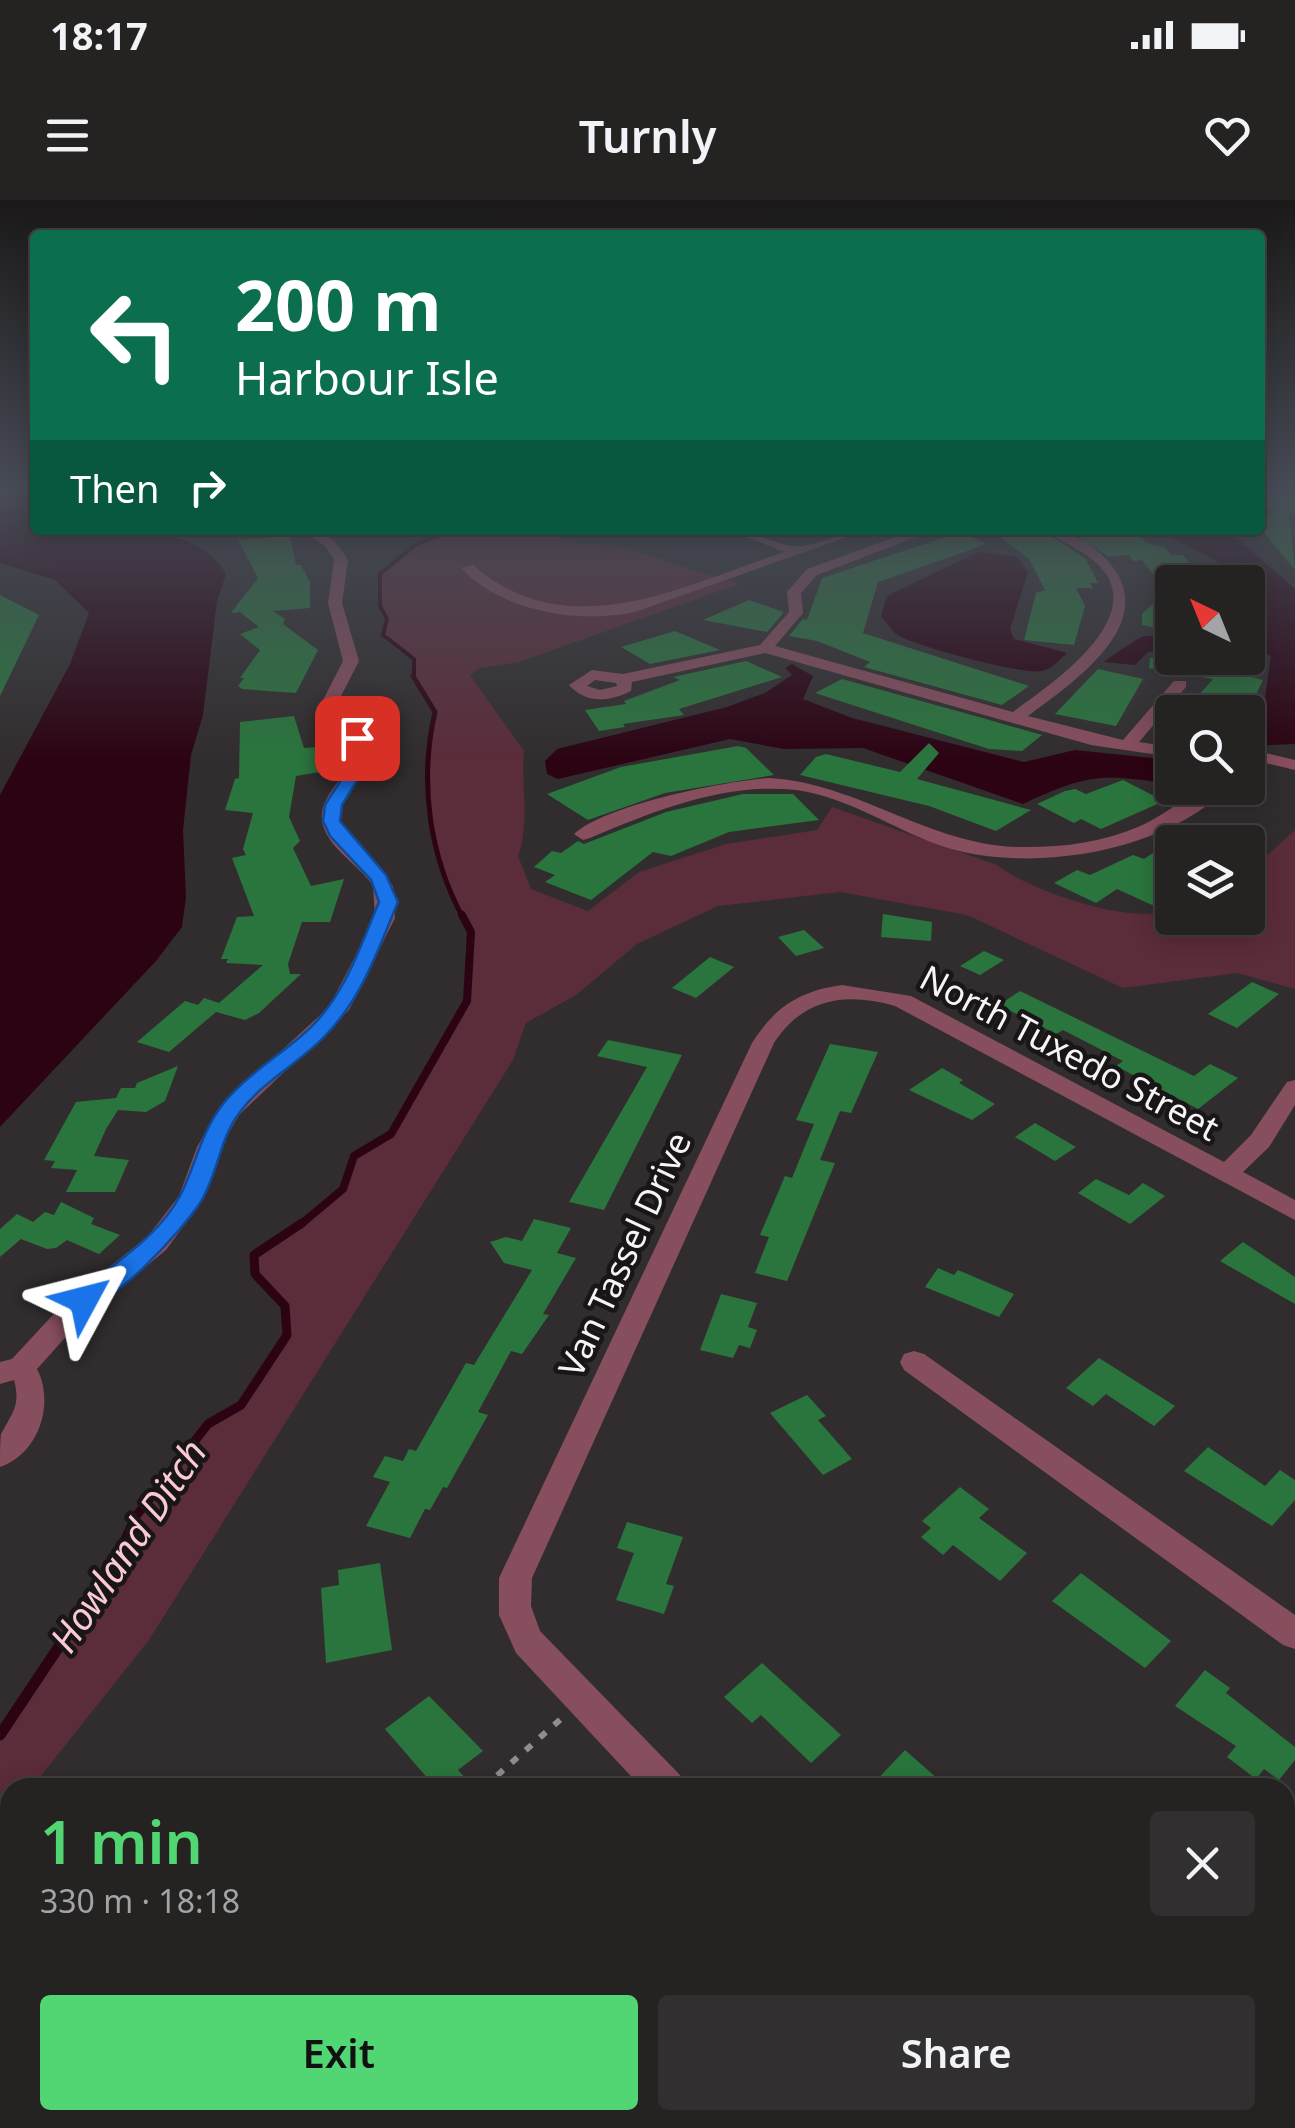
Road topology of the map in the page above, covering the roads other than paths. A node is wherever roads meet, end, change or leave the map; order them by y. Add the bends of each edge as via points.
1 (338, 581) edge
2 (486, 581) edge
3 (712, 581) edge
4 (802, 581) edge
5 (1117, 581) edge
6 (765, 648) junction
7 (622, 678) dead end
8 (1180, 684) dead end
9 (1018, 716) junction
10 (1126, 747) junction
11 (1155, 750) edge
12 (1265, 761) edge
13 (1295, 767) edge
14 (1265, 771) edge
15 (1188, 805) edge
16 (584, 834) dead end
17 (803, 1000) joint
18 (1295, 1087) edge
19 (1227, 1174) junction
20 (1295, 1211) edge
21 (914, 1362) dead end
22 (11, 1370) edge
23 (0, 1455) edge
24 (1295, 1634) edge
25 (657, 1778) edge

1 - 22 street via 334,603 351,661 330,702 363,750 331,821 382,883 385,918 338,1010 228,1111 182,1212 149,1250
2 - 3 street via 543,606 592,614 630,609
4 - 6 street via 796,613
5 - 9 street via 1112,631 1093,658
6 - 7 street
6 - 9 street
8 - 10 street
9 - 10 street
10 - 11 street
12 - 13 street
13 - 14 street
15 - 16 street via 1135,835 1014,852 959,846 827,792 780,784 672,800
17 - 19 street, North Tuxedo Street via 857,992 903,1001
17 - 25 street, Van Tassel Drive via 772,1024 512,1594 528,1642
18 - 19 street via 1260,1140
19 - 20 street, North Tuxedo Street
21 - 24 street
22 - 23 street via 34,1385 35,1406

